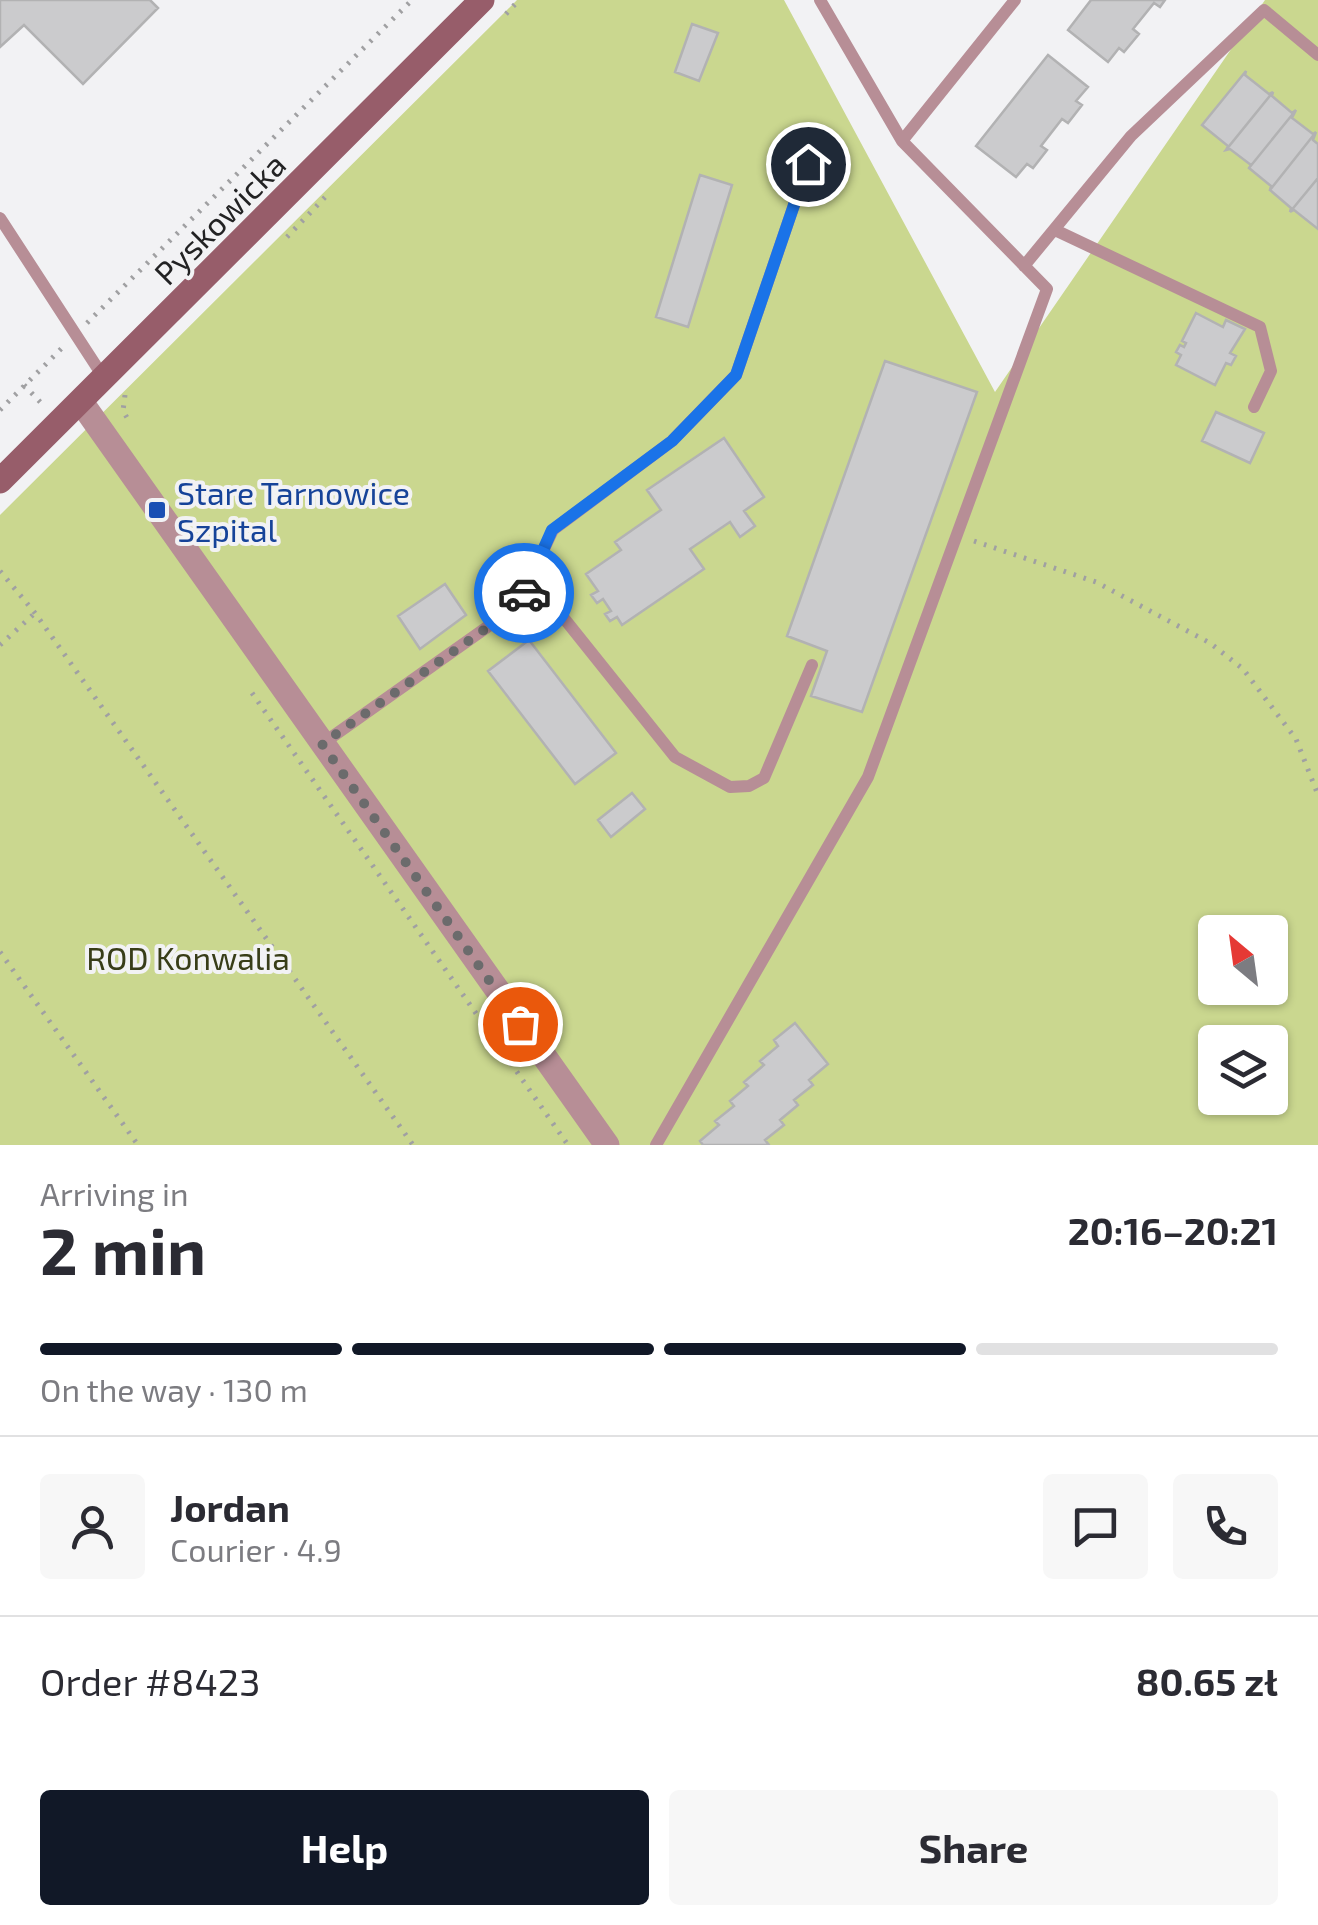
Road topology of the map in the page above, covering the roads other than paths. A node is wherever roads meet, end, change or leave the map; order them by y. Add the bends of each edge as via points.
1 (482, 0) edge
2 (820, 0) edge
3 (1015, 0) edge
4 (1268, 5) edge
5 (1318, 55) edge
6 (902, 141) junction
7 (808, 164) dead end
8 (0, 220) edge
9 (1055, 230) junction
10 (1024, 266) junction
11 (104, 378) junction
12 (81, 402) junction
13 (1254, 407) dead end
14 (0, 482) edge
15 (531, 577) junction
16 (812, 665) dead end
17 (322, 744) junction
18 (607, 1145) edge
19 (656, 1145) edge

1 - 11 street, Pyskowicka
2 - 6 lane
3 - 6 lane
4 - 5 lane
4 - 9 lane via 1132,136
6 - 10 lane
7 - 15 lane via 736,375 672,441 552,530
8 - 11 lane
9 - 10 lane
9 - 13 lane via 1260,328 1270,371
10 - 19 lane via 1047,290 868,777
11 - 12 street, Pyskowicka
12 - 14 street, Pyskowicka
12 - 17 street
15 - 16 lane via 675,757 730,787 764,778
15 - 17 lane via 518,606
17 - 18 street

